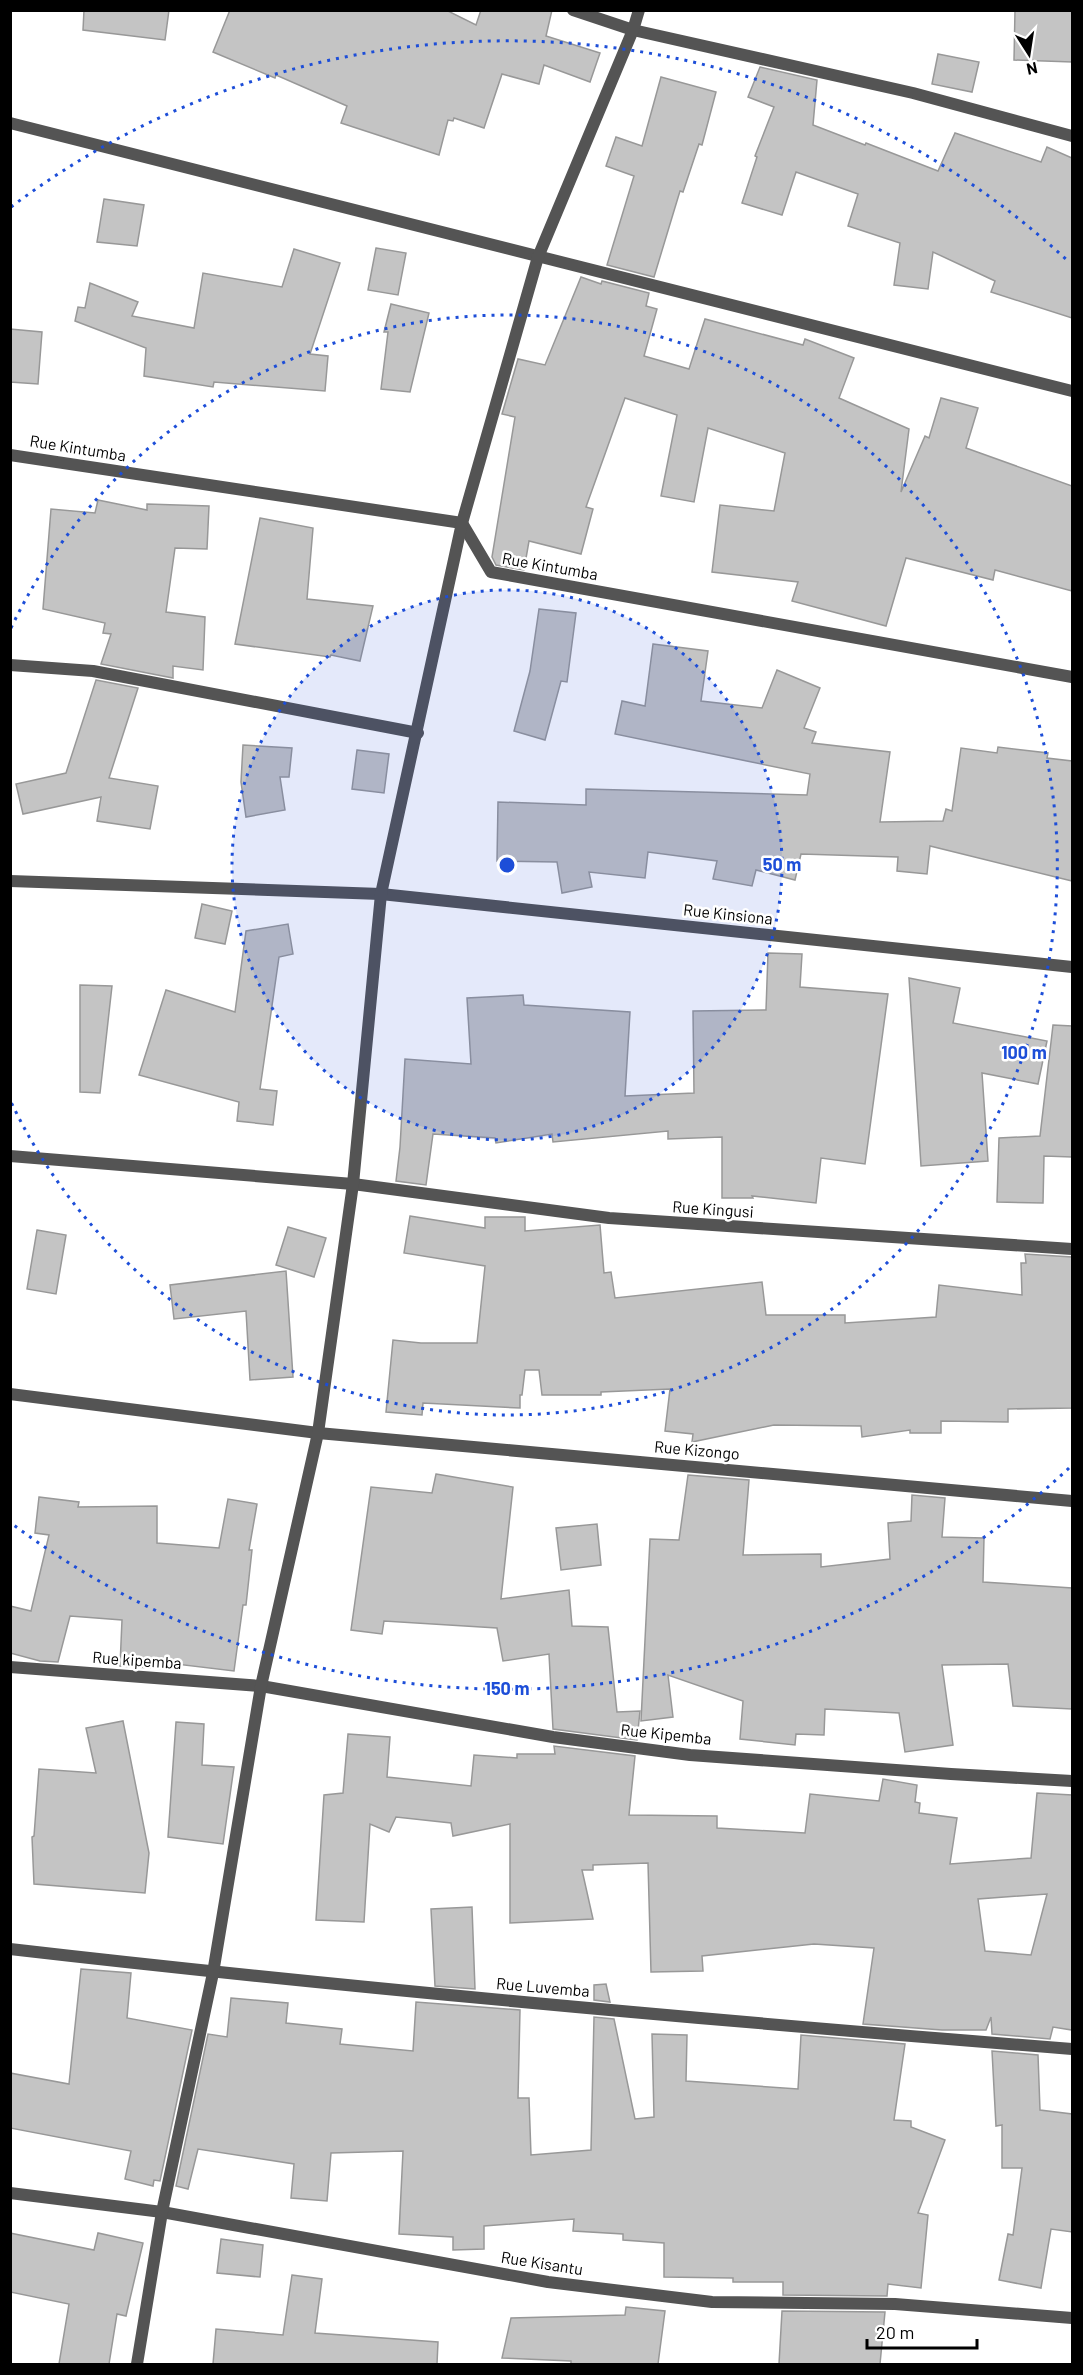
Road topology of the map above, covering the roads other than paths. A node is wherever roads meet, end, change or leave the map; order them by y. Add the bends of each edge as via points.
1 (573, 10) edge
2 (639, 10) edge
3 (633, 30) junction
4 (10, 123) edge
5 (1072, 136) edge
6 (538, 257) junction
7 (1072, 391) edge
8 (10, 455) edge
9 (462, 523) junction
10 (10, 665) edge
11 (1072, 677) edge
12 (418, 733) junction
13 (10, 881) edge
14 (381, 894) junction
15 (1072, 967) edge
16 (10, 1155) edge
17 (353, 1184) junction
18 (1072, 1249) edge
19 (10, 1394) edge
20 (318, 1433) junction
21 (1072, 1501) edge
22 (10, 1667) edge
23 (261, 1686) junction
24 (1072, 1781) edge
25 (10, 1949) edge
26 (213, 1973) junction
27 (1072, 2049) edge
28 (10, 2193) edge
29 (162, 2212) junction
30 (1072, 2318) edge
31 (137, 2364) edge

1 - 3 street
2 - 3 street
3 - 5 street via 914,93
3 - 6 street
4 - 6 street
6 - 7 street
6 - 9 street
8 - 9 street, Rue Kintumba
9 - 11 street, Rue Kintumba via 491,572
9 - 12 street
10 - 12 street via 93,671
12 - 14 street
13 - 14 street, Rue Kinsiona
14 - 15 street, Rue Kinsiona
14 - 17 street
16 - 17 street, Rue Kingusi
17 - 18 street, Rue Kingusi via 609,1218
17 - 20 street
19 - 20 street, Rue Kizongo
20 - 21 street, Rue Kizongo
20 - 23 street
22 - 23 street, Rue kipemba
23 - 24 street, Rue Kipemba via 553,1737 690,1755
23 - 26 street
25 - 26 street, Rue Luvemba
26 - 27 street, Rue Luvemba
26 - 29 street
28 - 29 street, Rue Kisantu
29 - 30 street, Rue Kisantu via 548,2282 712,2302 895,2304
29 - 31 street

